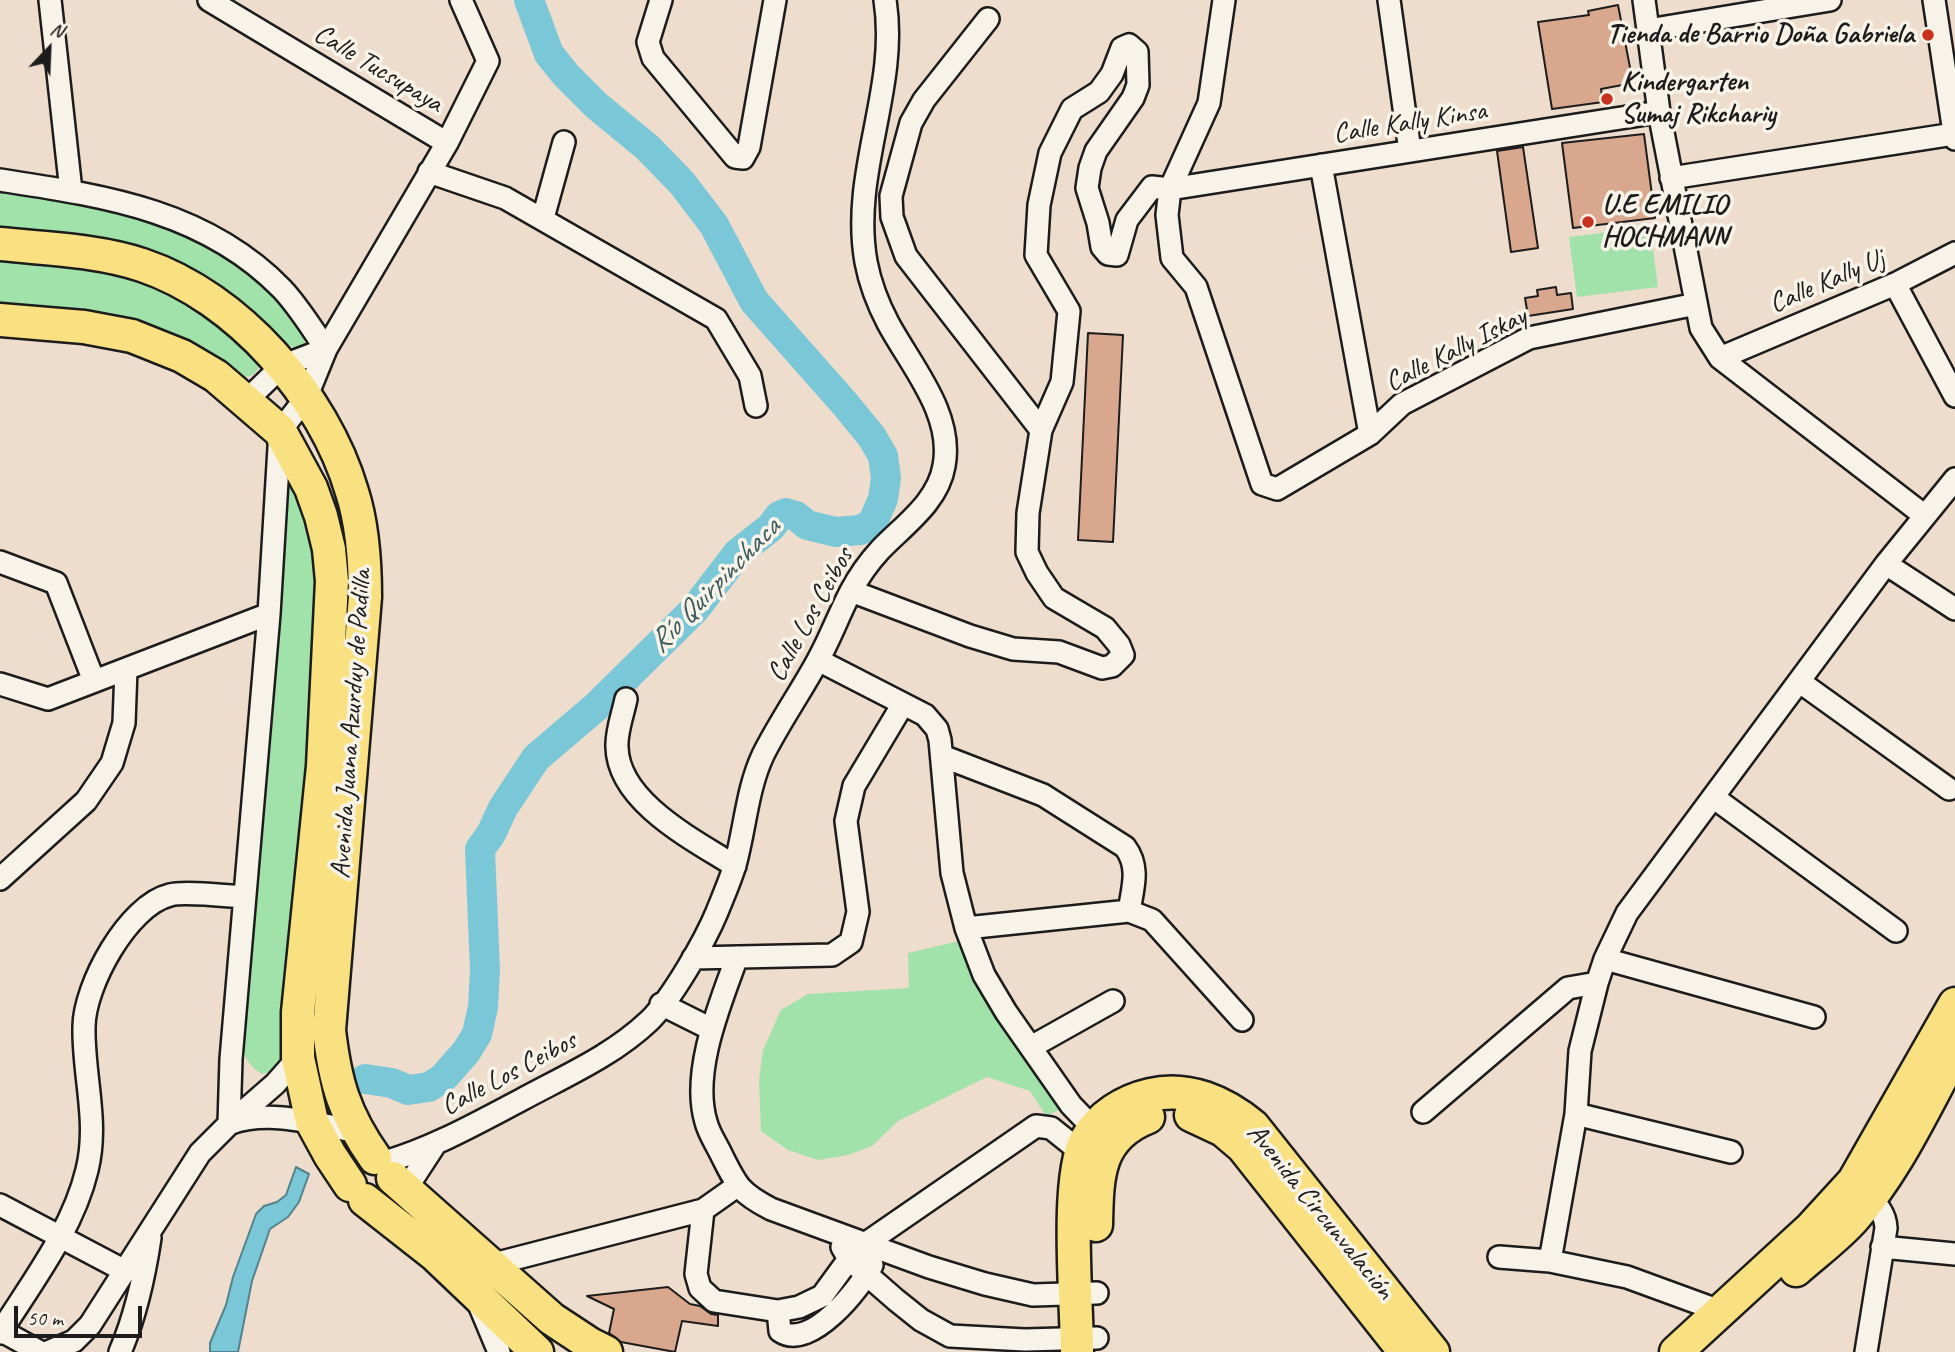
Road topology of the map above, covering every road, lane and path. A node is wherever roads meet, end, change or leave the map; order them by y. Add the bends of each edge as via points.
1 (50, 0) edge
2 (209, 0) edge
3 (461, 0) edge
4 (661, 0) edge
5 (775, 0) edge
6 (885, 0) edge
7 (1224, 0) edge
8 (1388, 0) edge
9 (1644, 0) edge
10 (1830, 0) edge
11 (1934, 0) edge
12 (988, 19) dead end
13 (1648, 30) junction
14 (1949, 64) edge
15 (1659, 112) junction
16 (1955, 136) edge
17 (565, 142) dead end
18 (447, 143) junction
19 (1410, 151) junction
20 (1321, 165) junction
21 (429, 172) junction
22 (1671, 178) junction
23 (0, 180) edge
24 (1170, 189) junction
25 (71, 191) junction
26 (543, 218) junction
27 (0, 244) edge
28 (1955, 253) edge
29 (1895, 284) junction
30 (1696, 304) junction
31 (0, 320) edge
32 (326, 349) junction
33 (1720, 358) junction
34 (282, 366) junction
35 (1955, 396) edge
36 (306, 398) junction
37 (246, 401) junction
38 (756, 406) dead end
39 (1041, 430) junction
40 (280, 431) junction
41 (1370, 434) junction
42 (1955, 479) edge
43 (1925, 516) junction
44 (0, 562) edge
45 (1886, 564) junction
46 (851, 591) junction
47 (1955, 610) edge
48 (269, 614) junction
49 (818, 660) junction
50 (126, 669) junction
51 (94, 681) junction
52 (1800, 682) junction
53 (0, 684) edge
54 (626, 699) dead end
55 (903, 704) junction
56 (942, 756) junction
57 (1949, 789) dead end
58 (1713, 797) junction
59 (734, 866) junction
60 (2, 880) edge
61 (244, 897) junction
62 (1129, 911) junction
63 (966, 928) junction
64 (1896, 931) dead end
65 (737, 957) junction
66 (693, 958) junction
67 (1605, 959) junction
68 (1597, 983) junction
69 (1112, 1001) dead end
70 (661, 1004) junction
71 (1955, 1004) edge
72 (1814, 1017) dead end
73 (1242, 1020) dead end
74 (711, 1029) junction
75 (1031, 1047) junction
76 (1955, 1052) edge
77 (298, 1058) junction
78 (1423, 1112) dead end
79 (1576, 1114) junction
80 (312, 1122) junction
81 (229, 1124) junction
82 (357, 1132) junction
83 (1088, 1140) junction
84 (436, 1143) junction
85 (1731, 1152) dead end
86 (390, 1172) junction
87 (737, 1186) junction
88 (1862, 1190) junction
89 (358, 1192) junction
90 (0, 1205) edge
91 (703, 1210) junction
92 (152, 1229) junction
93 (834, 1233) junction
94 (59, 1236) junction
95 (877, 1241) junction
96 (1882, 1247) junction
97 (1955, 1254) edge
98 (1499, 1256) dead end
99 (849, 1259) junction
100 (1550, 1261) junction
101 (125, 1271) junction
102 (867, 1275) junction
103 (481, 1276) junction
104 (1086, 1294) junction
105 (778, 1311) junction
106 (1720, 1311) junction
107 (0, 1331) edge
108 (1087, 1345) edge
109 (40, 1352) edge
110 (47, 1352) edge
111 (120, 1352) edge
112 (499, 1352) edge
113 (537, 1352) edge
114 (606, 1352) edge
115 (1405, 1352) edge
116 (1433, 1352) edge
117 (1676, 1352) edge
118 (1703, 1352) edge
119 (1866, 1352) edge

1 - 25 street
2 - 18 street, Calle Tucsupaya
3 - 18 street via 488,61
4 - 5 street via 648,43 653,58 735,157 743,159 749,148
6 - 46 street, Calle Los Ceibos via 889,24 883,88 861,225 878,303 934,403 945,456 940,483 930,499 878,552
7 - 24 street via 1209,103
8 - 19 street
9 - 13 street
10 - 13 street
11 - 14 street
12 - 39 street via 911,123 891,196 892,217 906,256
13 - 15 street
14 - 16 street
15 - 19 street, Calle Kally Kinsa
15 - 22 street
16 - 22 street
17 - 26 street
18 - 21 street
19 - 20 street, Calle Kally Kinsa
20 - 24 street, Calle Kally Kinsa
20 - 41 street
21 - 26 street via 505,198
21 - 32 street
22 - 30 street
23 - 25 street
24 - 39 street, Calle Kally Kinsa via 1152,187 1127,220 1117,255 1108,254 1102,247 1087,188 1096,151 1138,85 1137,52 1129,45 1122,48 1099,92 1072,109 1050,153 1039,205 1036,255 1069,311 1062,382
24 - 41 street, Calle Kally Iskay via 1167,215 1172,258 1196,287 1262,484 1277,489
25 - 32 street via 143,206 226,244 281,289
26 - 38 street via 716,319 750,376
27 - 34 highway, Avenida Juana Azurduy de Padilla via 104,255 144,266 215,302
28 - 29 street, Calle Kally Uj
29 - 33 street, Calle Kally Uj
29 - 35 street
30 - 33 street via 1701,328
30 - 41 street, Calle Kally Iskay via 1529,338 1402,404
31 - 37 highway, Avenida Juana Azurduy de Padilla via 132,336 182,356
32 - 34 street
32 - 36 street
33 - 43 street
34 - 36 highway, Avenida Juana Azurduy de Padilla
34 - 37 street
36 - 40 street
36 - 82 highway, Avenida Juana Azurduy de Padilla via 339,456 352,492 365,565 329,1030 338,1086
37 - 40 highway, Avenida Juana Azurduy de Padilla
39 - 46 street via 1027,552 1054,598 1105,628 1119,645 1123,656 1112,666 1102,668 1059,652 1013,649
40 - 48 street
40 - 77 highway, Avenida Juana Azurduy de Padilla via 321,516 332,581 323,766
42 - 43 street
43 - 45 street
44 - 51 street via 56,583
45 - 47 street
45 - 52 street
46 - 49 street, Calle Los Ceibos
48 - 50 street
48 - 61 street
49 - 55 street
49 - 59 street, Calle Los Ceibos via 763,755
50 - 51 street
50 - 60 street via 124,723 112,764 86,801
51 - 53 street via 48,699
52 - 57 street
52 - 58 street
54 - 59 street via 617,745 623,776 638,796 676,828
55 - 56 street via 925,715 937,729
55 - 65 street via 854,786 846,821 858,912 851,942 832,954
56 - 62 street via 1043,795 1125,847 1133,858 1135,874
56 - 63 street via 952,873
58 - 64 street
58 - 67 street via 1627,914
59 - 66 street, Calle Los Ceibos via 716,916
61 - 81 street
61 - 94 street via 170,894 153,903 125,926 96,977 83,1024 92,1120 87,1169
62 - 63 street
62 - 73 street via 1152,920
63 - 75 street via 984,975
65 - 66 street
65 - 74 street
66 - 70 street, Calle Los Ceibos
67 - 68 street
67 - 72 street
68 - 78 street via 1568,988
68 - 79 street via 1580,1051
69 - 75 street
70 - 74 street
70 - 84 street, Calle Los Ceibos via 651,1020 605,1056
71 - 88 highway
74 - 87 street via 701,1077 706,1122
75 - 83 street via 1071,1105
76 - 88 highway via 1886,1174
77 - 80 highway, Avenida Juana Azurduy de Padilla
77 - 81 street
79 - 85 street
79 - 100 street
80 - 81 street via 244,1118
80 - 82 street
80 - 89 highway, Avenida Juana Azurduy de Padilla
81 - 92 street via 200,1153
82 - 86 highway, Avenida Juana Azurduy de Padilla
83 - 95 street via 1037,1126
83 - 104 highway, Avenida Circunvalación via 1075,1200
83 - 116 highway, Avenida Circunvalación via 1106,1115 1124,1103 1162,1092 1206,1098 1240,1115
84 - 86 street, Calle Los Ceibos
84 - 86 street, Calle Los Ceibos
86 - 89 highway via 393,1184 386,1196 379,1200
86 - 103 highway, Avenida Juana Azurduy de Padilla
87 - 91 street
87 - 93 street via 771,1209
88 - 96 street via 1886,1217
88 - 106 highway via 1811,1228
88 - 118 highway via 1852,1221
89 - 103 highway, Avenida Juana Azurduy de Padilla via 435,1255
90 - 94 street
91 - 103 street
91 - 105 street via 696,1274 700,1288 713,1301
92 - 101 street
92 - 111 street via 142,1287
93 - 95 street
93 - 99 street
94 - 101 street
94 - 107 street
95 - 99 street
95 - 102 street
95 - 104 street via 929,1267 1033,1295
96 - 97 street
96 - 119 street
98 - 100 street
99 - 102 street
99 - 105 street via 822,1296
100 - 106 street via 1627,1277
101 - 110 street via 90,1325 74,1341
102 - 105 street via 822,1333 790,1339 780,1331
102 - 108 street via 921,1320 950,1336
103 - 112 street
103 - 113 highway, Avenida Juana Azurduy de Padilla
103 - 114 highway, Avenida Juana Azurduy de Padilla
104 - 108 highway, Avenida Circunvalación
104 - 115 highway, Avenida Circunvalación via 1097,1190 1109,1145 1136,1121 1156,1113 1182,1112 1223,1129 1242,1147
106 - 117 highway
107 - 109 street

